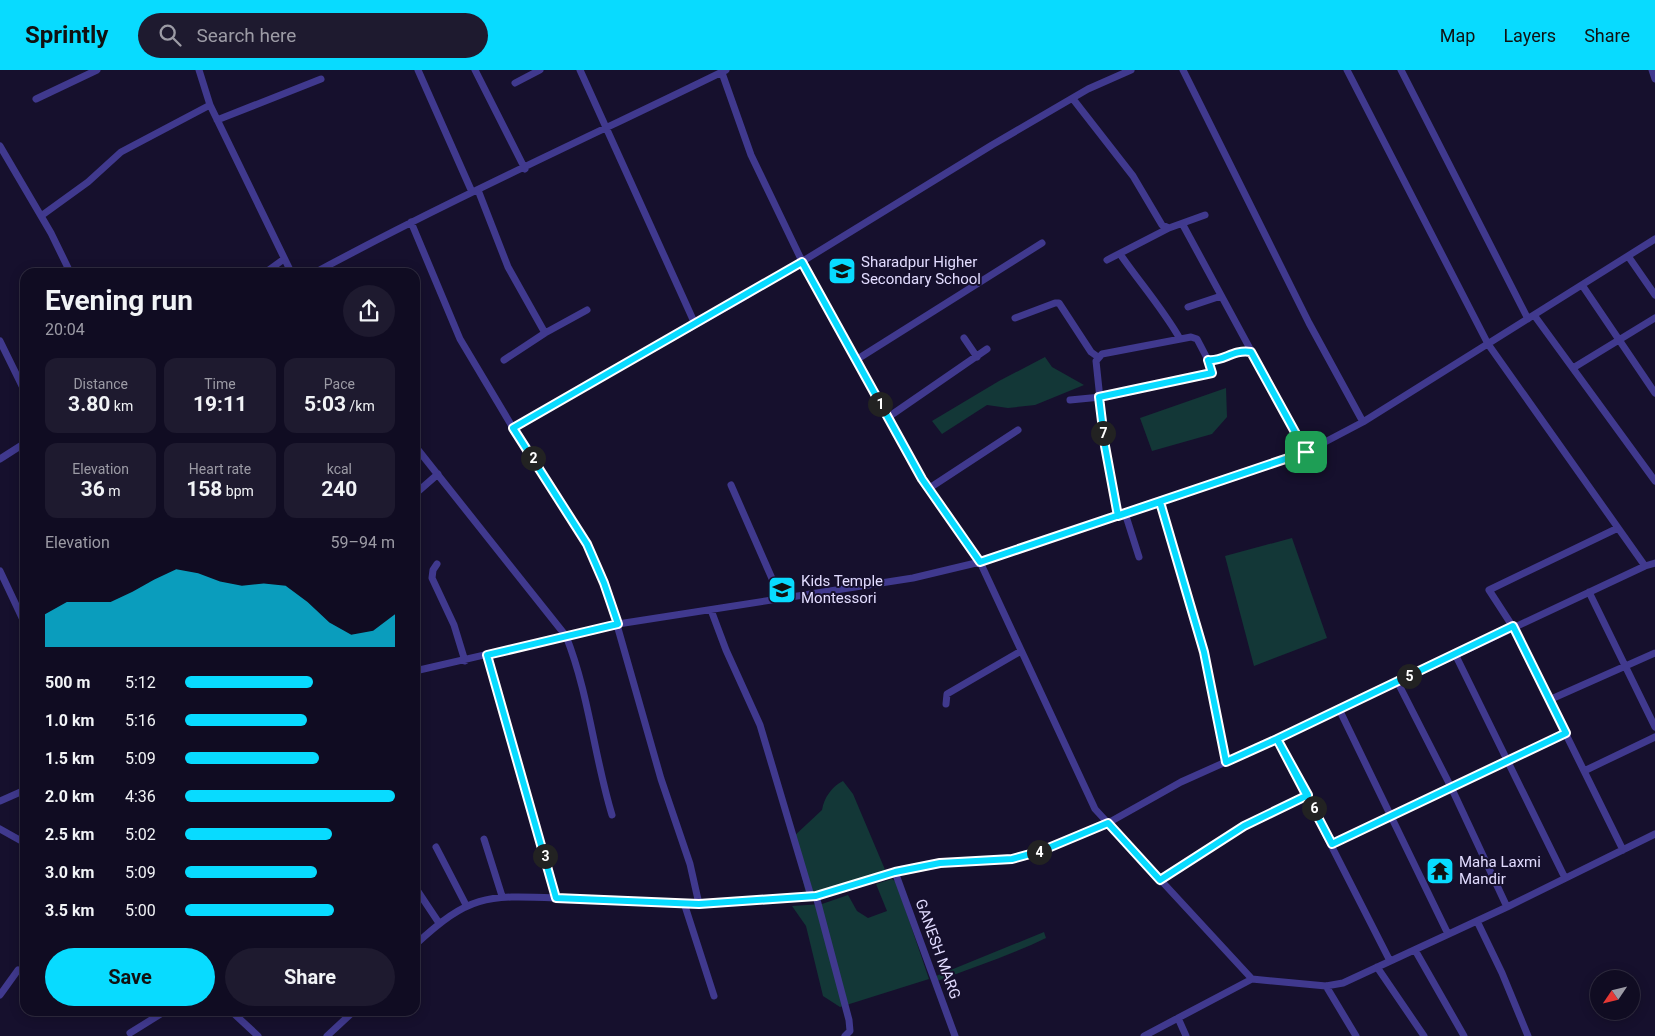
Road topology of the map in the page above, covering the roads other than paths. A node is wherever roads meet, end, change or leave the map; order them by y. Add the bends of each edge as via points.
1 (96, 70) edge
2 (199, 70) edge
3 (418, 70) edge
4 (475, 70) edge
5 (540, 70) edge
6 (580, 70) edge
7 (1131, 70) edge
8 (1184, 70) edge
9 (1347, 70) edge
10 (1401, 70) edge
11 (1652, 70) edge
12 (723, 71) edge
13 (321, 79) dead end
14 (1655, 79) edge
15 (515, 83) dead end
16 (36, 99) dead end
17 (1073, 99) junction
18 (210, 105) junction
19 (218, 120) junction
20 (608, 128) junction
21 (0, 146) edge
22 (525, 168) junction
23 (475, 191) junction
24 (1206, 215) dead end
25 (41, 216) junction
26 (411, 222) junction
27 (1183, 225) junction
28 (1169, 228) junction
29 (1655, 239) edge
30 (1042, 243) dead end
31 (1120, 254) junction
32 (1628, 256) junction
33 (284, 259) junction
34 (1107, 260) dead end
35 (802, 262) junction
36 (68, 268) edge
37 (272, 268) edge
38 (289, 268) edge
39 (324, 268) edge
40 (1582, 285) junction
41 (1655, 295) edge
42 (1221, 296) junction
43 (1188, 307) dead end
44 (587, 310) dead end
45 (1531, 317) junction
46 (1015, 318) dead end
47 (1655, 318) edge
48 (695, 324) junction
49 (545, 333) junction
50 (964, 338) dead end
51 (1180, 339) junction
52 (1618, 340) junction
53 (0, 341) edge
54 (1488, 344) junction
55 (987, 349) dead end
56 (1251, 352) junction
57 (977, 357) junction
58 (1098, 357) junction
59 (504, 360) dead end
60 (856, 360) junction
61 (1208, 360) junction
62 (1573, 368) junction
63 (20, 382) edge
64 (1655, 393) edge
65 (1099, 397) junction
66 (1070, 400) dead end
67 (887, 418) junction
68 (1362, 422) junction
69 (513, 428) junction
70 (1018, 430) dead end
71 (20, 446) edge
72 (420, 452) edge
73 (1306, 452) junction
74 (0, 458) edge
75 (438, 474) junction
76 (1655, 482) edge
77 (731, 485) dead end
78 (928, 489) junction
79 (420, 490) edge
80 (1160, 502) junction
81 (1121, 514) junction
82 (1618, 528) junction
83 (1139, 557) dead end
84 (980, 562) junction
85 (1655, 563) edge
86 (437, 564) dead end
87 (1645, 566) junction
88 (0, 571) edge
89 (1589, 592) junction
90 (781, 599) junction
91 (711, 610) junction
92 (20, 613) edge
93 (618, 624) junction
94 (1513, 626) junction
95 (566, 636) junction
96 (1021, 651) junction
97 (1655, 653) edge
98 (1455, 654) junction
99 (487, 655) junction
100 (465, 661) junction
101 (1625, 667) junction
102 (420, 670) edge
103 (1397, 681) junction
104 (1549, 700) junction
105 (946, 704) dead end
106 (1338, 709) junction
107 (1655, 727) edge
108 (1566, 733) junction
109 (1655, 737) edge
110 (1277, 739) junction
111 (1508, 760) junction
112 (1226, 762) junction
113 (1584, 771) junction
114 (1451, 787) junction
115 (20, 792) edge
116 (1308, 795) junction
117 (0, 801) edge
118 (612, 815) dead end
119 (1392, 815) junction
120 (1108, 823) junction
121 (0, 829) edge
122 (1655, 834) edge
123 (20, 839) edge
124 (484, 839) dead end
125 (1332, 844) junction
126 (436, 847) dead end
127 (1622, 850) junction
128 (895, 872) junction
129 (1565, 878) junction
130 (1160, 880) junction
131 (420, 894) edge
132 (502, 896) junction
133 (814, 896) junction
134 (556, 898) junction
135 (466, 904) junction
136 (684, 904) junction
137 (699, 904) junction
138 (1507, 907) junction
139 (1477, 921) junction
140 (439, 923) junction
141 (1448, 934) junction
142 (420, 940) edge
143 (1415, 950) junction
144 (1390, 962) junction
145 (1377, 967) junction
146 (18, 970) dead end
147 (1252, 979) junction
148 (1326, 986) junction
149 (0, 995) edge
150 (714, 996) dead end
151 (158, 1016) edge
152 (236, 1016) edge
153 (349, 1016) edge
154 (1178, 1018) junction
155 (129, 1035) edge
156 (258, 1036) edge
157 (328, 1036) edge
158 (845, 1036) edge
159 (955, 1036) edge
160 (1144, 1036) edge
161 (1186, 1036) edge
162 (1356, 1036) edge
163 (1424, 1036) edge
164 (1464, 1036) edge
165 (1528, 1036) edge

1 - 16 street
2 - 18 street
3 - 23 street
4 - 22 street
5 - 15 street
6 - 20 street
7 - 17 street
8 - 68 street via 1309,323
9 - 54 street
10 - 45 street
11 - 14 street
12 - 20 street
12 - 35 street via 751,155
13 - 19 street
17 - 28 street via 1134,176 1162,225
17 - 35 street
18 - 19 street
18 - 25 street via 121,152 88,182
19 - 33 street
20 - 22 street
20 - 48 street
21 - 25 street
22 - 23 street
23 - 26 street
23 - 49 street via 508,267
24 - 27 street
25 - 36 street
26 - 39 street
26 - 69 street via 453,325
27 - 28 street
27 - 42 street
28 - 31 street
29 - 32 street
30 - 60 street
31 - 34 street
31 - 51 street
32 - 40 street
32 - 41 street
33 - 37 street
33 - 38 street
35 - 48 street
35 - 60 street
40 - 45 street
40 - 52 street
42 - 43 street
42 - 56 street
44 - 49 street
45 - 54 street
45 - 62 street
46 - 58 street via 1059,303 1091,352
47 - 52 street
48 - 69 street
49 - 59 street
50 - 57 street
51 - 58 street
51 - 61 street via 1197,339
52 - 62 street
52 - 64 street
53 - 63 street
54 - 68 street
54 - 82 street
55 - 57 street
56 - 61 street via 1240,350 1214,361
56 - 73 street
57 - 67 street
58 - 65 street
60 - 67 street
61 - 65 street via 1212,373
62 - 76 street
65 - 66 street
65 - 81 street via 1105,446
67 - 78 street
68 - 73 street
69 - 93 street via 587,544
70 - 78 street
71 - 74 street
72 - 75 street
73 - 80 street
75 - 79 street
75 - 95 street
77 - 90 street
78 - 84 street
80 - 81 street
80 - 112 street via 1204,652
81 - 83 street
81 - 84 street
82 - 87 street
82 - 94 street via 1489,590
84 - 90 street via 913,578
84 - 96 street
85 - 87 street
86 - 100 street via 432,570 432,578 454,625
87 - 89 street
88 - 92 street
89 - 94 street
89 - 101 street
90 - 91 street
91 - 93 street
91 - 133 street via 771,758
93 - 95 street
93 - 137 street
94 - 98 street
94 - 104 street
95 - 99 street
95 - 118 street via 577,668 601,781
96 - 105 street via 947,694
96 - 120 street via 1095,809
97 - 101 street
98 - 103 street
98 - 111 street
99 - 100 street
99 - 134 street
100 - 102 street
101 - 104 street
101 - 107 street
103 - 106 street
103 - 114 street
104 - 108 street
106 - 110 street
106 - 119 street
108 - 111 street
108 - 113 street
109 - 113 street
110 - 112 street
110 - 116 street
111 - 114 street
111 - 129 street
112 - 120 street via 1181,782
113 - 127 street
114 - 119 street
114 - 138 street
115 - 117 street
116 - 125 street
116 - 130 street via 1244,826
119 - 125 street
119 - 141 street
120 - 128 street via 1041,851 1012,859 940,863
120 - 130 street
121 - 123 street
122 - 127 street
124 - 132 street
125 - 144 street
126 - 135 street
127 - 129 street
128 - 133 street
128 - 159 street, GANESH MARG
129 - 138 street
130 - 147 street
131 - 140 street
132 - 134 street
132 - 135 street
133 - 137 street
133 - 158 street via 849,1020 850,1031
134 - 136 street
135 - 140 street
136 - 137 street
136 - 150 street
138 - 139 street
139 - 141 street
139 - 165 street
140 - 142 street
141 - 143 street
143 - 144 street
143 - 164 street
144 - 145 street
145 - 148 street via 1343,983
145 - 163 street
146 - 149 street
147 - 148 street
147 - 154 street
148 - 162 street
151 - 155 street
152 - 156 street
153 - 157 street
154 - 160 street
154 - 161 street

